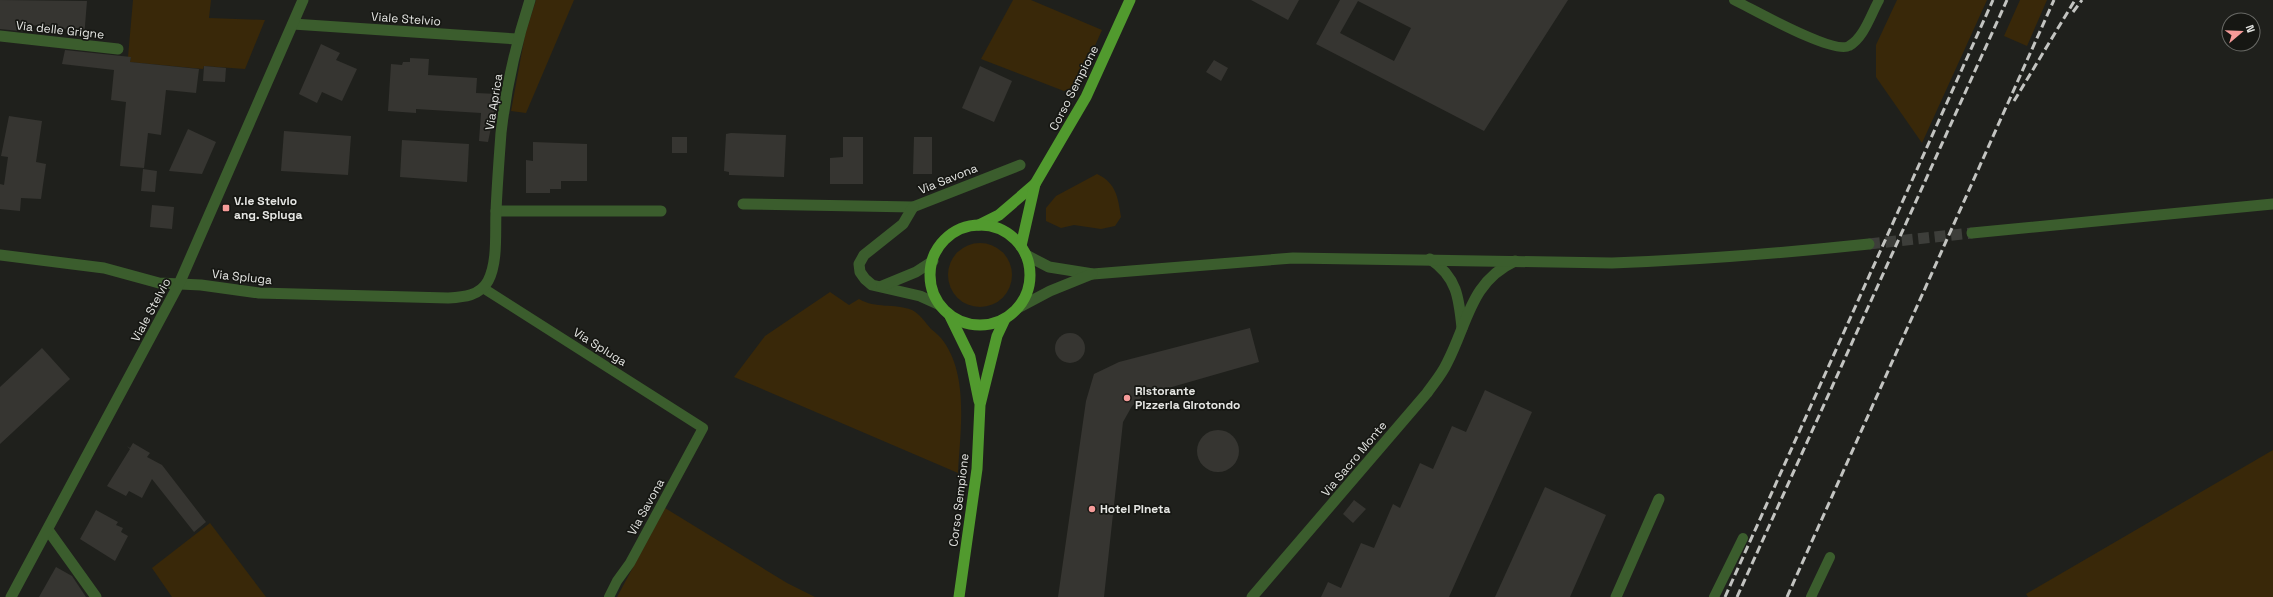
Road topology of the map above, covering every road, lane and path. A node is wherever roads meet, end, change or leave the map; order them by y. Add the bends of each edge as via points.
1 (303, 0) edge
2 (530, 0) edge
3 (1130, 0) edge
4 (1734, 0) edge
5 (1879, 0) edge
6 (293, 24) junction
7 (0, 36) edge
8 (517, 39) junction
9 (118, 49) dead end
10 (1020, 165) dead end
11 (1035, 184) junction
12 (743, 204) dead end
13 (2273, 204) edge
14 (914, 207) junction
15 (496, 211) junction
16 (661, 211) dead end
17 (979, 225) junction
18 (1972, 233) tunnel mouth
19 (1869, 244) tunnel mouth
20 (1023, 250) junction
21 (0, 255) edge
22 (1430, 259) junction
23 (933, 261) junction
24 (1515, 261) junction
25 (1093, 274) junction
26 (179, 284) junction
27 (882, 286) junction
28 (483, 288) junction
29 (940, 305) junction
30 (1018, 308) junction
31 (950, 315) junction
32 (1005, 319) junction
33 (1462, 328) junction
34 (980, 405) junction
35 (703, 428) joint
36 (1659, 499) dead end
37 (48, 530) junction
38 (1743, 538) dead end
39 (1830, 558) dead end
40 (11, 597) edge
41 (96, 597) edge
42 (609, 597) edge
43 (959, 597) edge
44 (1252, 597) edge
45 (1616, 597) edge
46 (1714, 597) edge
47 (1811, 597) edge

1 - 6 street, Viale Stelvio
2 - 8 street, Via Aprica
3 - 11 main road, Corso Sempione via 1086,97
4 - 5 lane via 1820,42 1840,48 1849,46 1858,38
6 - 8 street, Viale Stelvio
6 - 26 street, Viale Stelvio
7 - 9 street, Via delle Grigne
8 - 15 street, Via Aprica via 502,132
10 - 14 street, Via Savona
11 - 17 main road, Corso Sempione via 999,215
11 - 20 main road, Corso Sempione
12 - 14 street, Via Savona
13 - 18 street
14 - 27 street via 903,224 864,255 858,264 865,279 872,285
15 - 16 street
15 - 28 street via 491,271
17 - 20 main road via 1002,230
17 - 23 main road via 965,227 953,233 943,242
19 - 24 street via 1660,261
20 - 25 street via 1049,267
20 - 30 main road via 1029,264 1030,280 1026,295
21 - 26 street, Via Spluga via 104,268 159,283
22 - 24 street
22 - 25 street via 1293,258
22 - 33 street, Via Sacro Monte via 1442,267 1450,278 1460,307
23 - 27 street via 916,272
23 - 29 main road via 930,280
24 - 33 street, Via Sacro Monte via 1490,276 1479,292
25 - 30 street via 1050,291
26 - 28 street, Via Spluga via 259,293 448,298 465,297
26 - 37 street, Viale Stelvio
27 - 29 street via 920,296
28 - 35 lane, Via Spluga
29 - 31 main road
30 - 32 main road
31 - 32 main road via 963,322 977,325
31 - 34 main road, Corso Sempione via 970,357
32 - 34 main road, Corso Sempione via 994,348
33 - 44 street, Via Sacro Monte via 1448,362 1427,393
34 - 43 main road, Corso Sempione via 977,469
35 - 42 lane, Via Savona via 634,557
36 - 45 street
37 - 40 street, Viale Stelvio
37 - 41 street
38 - 46 lane
39 - 47 lane

